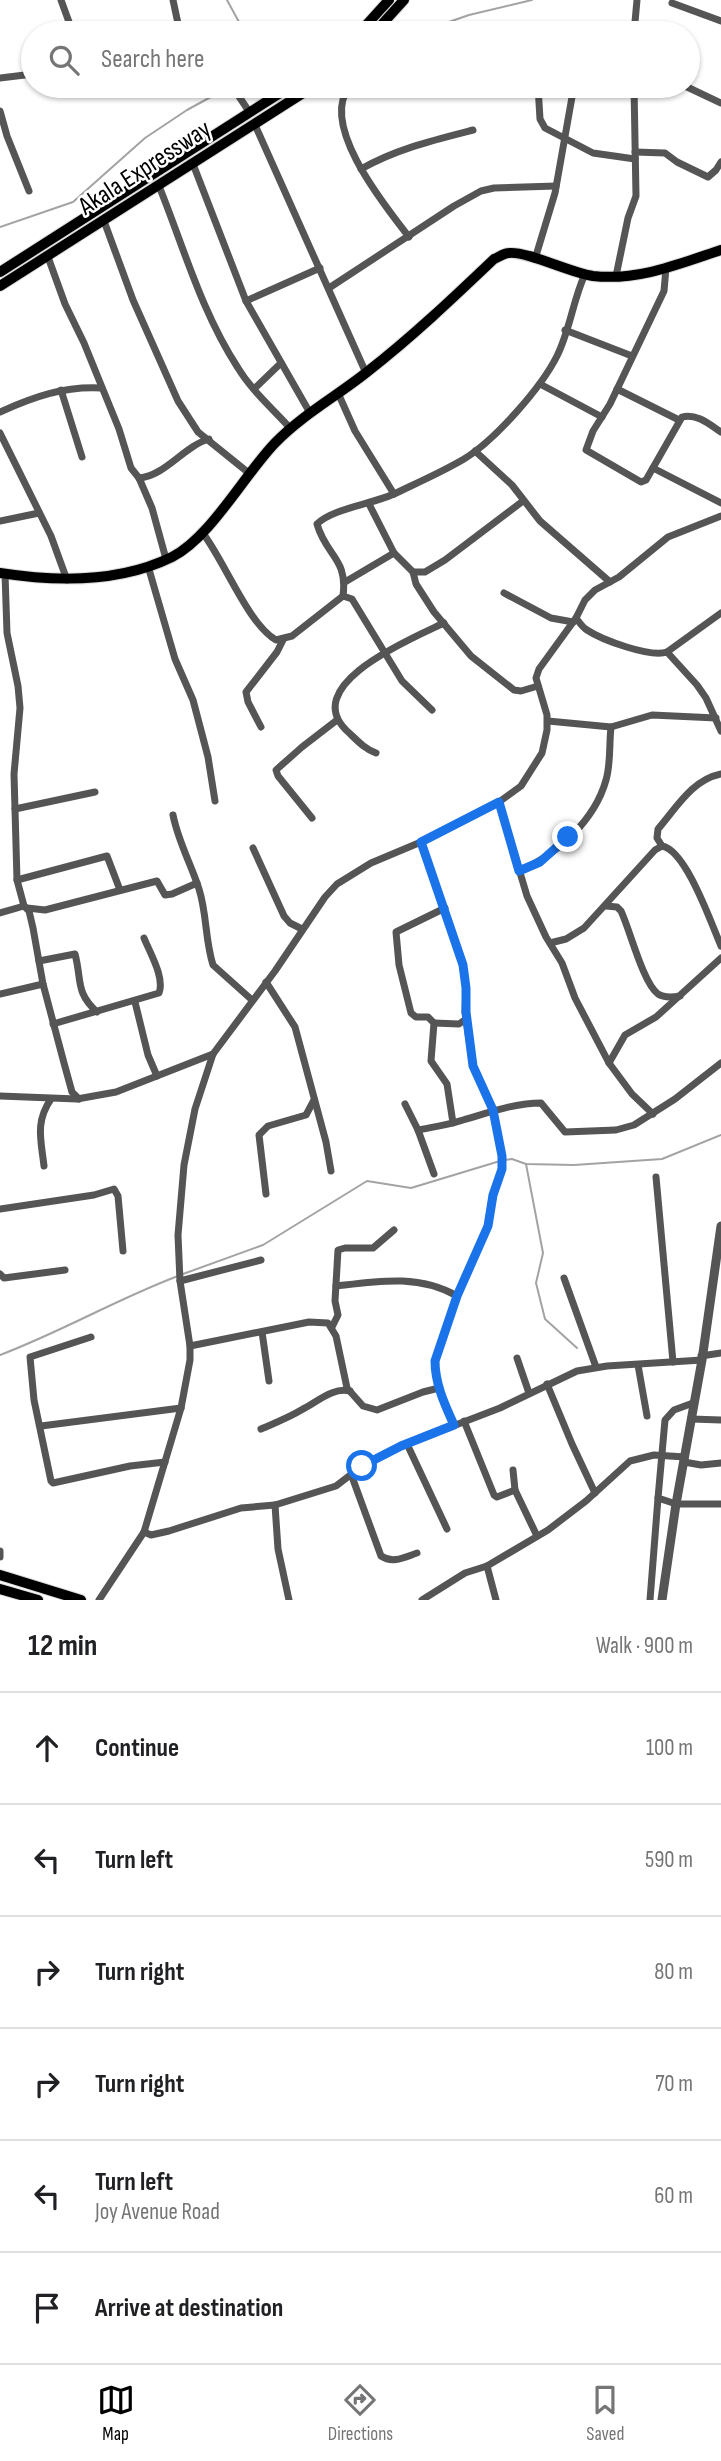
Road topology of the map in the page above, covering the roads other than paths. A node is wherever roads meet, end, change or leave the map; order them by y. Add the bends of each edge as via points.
1 (61, 0) edge
2 (173, 0) edge
3 (389, 0) edge
4 (404, 0) edge
5 (637, 0) edge
6 (673, 3) dead end
7 (69, 21) edge
8 (177, 21) edge
9 (370, 21) edge
10 (385, 21) edge
11 (636, 21) edge
12 (721, 21) edge
13 (21, 75) edge
14 (0, 78) edge
15 (700, 93) edge
16 (240, 98) edge
17 (273, 98) edge
18 (296, 98) edge
19 (343, 98) edge
20 (539, 98) edge
21 (572, 98) edge
22 (634, 98) edge
23 (721, 103) edge
24 (0, 111) edge
25 (250, 113) junction
26 (255, 125) junction
27 (473, 130) dead end
28 (566, 138) junction
29 (635, 155) junction
30 (721, 162) edge
31 (193, 164) junction
32 (167, 166) junction
33 (361, 169) junction
34 (173, 177) junction
35 (159, 186) junction
36 (556, 187) junction
37 (29, 191) dead end
38 (104, 221) junction
39 (409, 237) junction
40 (721, 250) edge
41 (48, 257) junction
42 (535, 259) junction
43 (320, 268) junction
44 (667, 268) junction
45 (0, 272) edge
46 (584, 274) junction
47 (616, 276) junction
48 (0, 286) edge
49 (329, 288) junction
50 (246, 301) junction
51 (565, 330) junction
52 (632, 356) junction
53 (281, 363) junction
54 (366, 373) junction
55 (540, 384) junction
56 (101, 387) junction
57 (254, 389) junction
58 (617, 389) junction
59 (61, 390) junction
60 (338, 393) junction
61 (0, 412) edge
62 (310, 413) junction
63 (601, 417) junction
64 (679, 420) junction
65 (291, 429) junction
66 (721, 432) edge
67 (0, 433) edge
68 (209, 439) junction
69 (475, 451) junction
70 (82, 457) dead end
71 (653, 468) junction
72 (250, 474) junction
73 (139, 478) junction
74 (394, 494) junction
75 (523, 501) junction
76 (721, 503) edge
77 (369, 504) junction
78 (39, 513) junction
79 (721, 516) edge
80 (0, 521) edge
81 (202, 532) junction
82 (394, 553) junction
83 (166, 559) junction
84 (148, 566) junction
85 (413, 572) junction
86 (3, 574) edge
87 (66, 580) junction
88 (345, 582) junction
89 (610, 582) junction
90 (504, 593) dead end
91 (343, 596) junction
92 (721, 613) edge
93 (574, 620) junction
94 (444, 624) junction
95 (283, 640) junction
96 (384, 652) junction
97 (667, 652) junction
98 (538, 686) junction
99 (432, 710) dead end
100 (716, 718) junction
101 (337, 720) junction
102 (548, 721) junction
103 (261, 727) dead end
104 (611, 727) junction
105 (721, 731) edge
106 (376, 753) dead end
107 (721, 775) edge
108 (94, 792) dead end
109 (215, 801) dead end
110 (499, 802) junction
111 (15, 809) junction
112 (173, 816) dead end
113 (312, 818) dead end
114 (421, 842) junction
115 (662, 846) junction
116 (253, 848) dead end
117 (519, 871) junction
118 (17, 880) junction
119 (197, 883) junction
120 (120, 890) junction
121 (606, 906) junction
122 (25, 907) junction
123 (445, 908) junction
124 (0, 913) edge
125 (302, 929) junction
126 (144, 939) dead end
127 (550, 943) junction
128 (721, 946) edge
129 (721, 958) edge
130 (39, 961) junction
131 (267, 982) junction
132 (43, 984) junction
133 (0, 994) edge
134 (680, 996) junction
135 (252, 1000) junction
136 (135, 1002) junction
137 (97, 1012) junction
138 (466, 1018) junction
139 (433, 1023) junction
140 (53, 1024) junction
141 (213, 1054) junction
142 (609, 1063) junction
143 (721, 1063) edge
144 (157, 1076) junction
145 (71, 1095) junction
146 (0, 1096) edge
147 (51, 1099) junction
148 (314, 1099) junction
149 (405, 1104) dead end
150 (493, 1110) junction
151 (653, 1114) junction
152 (453, 1123) junction
153 (418, 1130) junction
154 (44, 1166) dead end
155 (331, 1171) dead end
156 (434, 1174) dead end
157 (656, 1177) dead end
158 (266, 1194) dead end
159 (0, 1209) edge
160 (721, 1226) edge
161 (394, 1230) dead end
162 (123, 1251) dead end
163 (261, 1260) dead end
164 (65, 1270) dead end
165 (0, 1274) edge
166 (564, 1278) dead end
167 (180, 1281) junction
168 (716, 1285) edge
169 (336, 1286) junction
170 (457, 1296) junction
171 (331, 1323) junction
172 (262, 1332) junction
173 (91, 1337) dead end
174 (190, 1346) junction
175 (721, 1353) edge
176 (517, 1358) dead end
177 (701, 1358) junction
178 (673, 1362) junction
179 (638, 1365) junction
180 (596, 1367) junction
181 (269, 1381) dead end
182 (547, 1384) junction
183 (346, 1387) junction
184 (439, 1388) junction
185 (529, 1393) junction
186 (693, 1403) junction
187 (181, 1408) junction
188 (647, 1416) dead end
189 (691, 1419) junction
190 (721, 1420) edge
191 (464, 1421) junction
192 (454, 1425) junction
193 (41, 1426) junction
194 (261, 1429) dead end
195 (407, 1444) junction
196 (661, 1455) junction
197 (684, 1459) junction
198 (165, 1462) junction
199 (721, 1463) edge
200 (513, 1470) dead end
201 (351, 1474) junction
202 (515, 1490) junction
203 (595, 1493) junction
204 (658, 1499) junction
205 (676, 1504) junction
206 (721, 1504) edge
207 (275, 1505) junction
208 (447, 1529) dead end
209 (144, 1532) junction
210 (537, 1536) junction
211 (0, 1551) edge
212 (417, 1553) dead end
213 (0, 1557) edge
214 (487, 1566) junction
215 (0, 1576) edge
216 (0, 1589) edge
217 (38, 1600) edge
218 (81, 1600) edge
219 (99, 1600) edge
220 (289, 1600) edge
221 (422, 1600) edge
222 (496, 1600) edge
223 (650, 1600) edge
224 (662, 1600) edge

1 - 7 street
2 - 8 street
3 - 9 main road
4 - 10 main road
5 - 11 street
6 - 12 street
13 - 14 street
15 - 23 street
16 - 25 street
17 - 25 main road, Akala Expressway
18 - 26 main road, Akala Expressway
19 - 33 street via 348,140
20 - 28 street via 541,125
21 - 28 street
22 - 29 street
24 - 37 street
25 - 32 main road, Akala Expressway
26 - 31 main road, Akala Expressway
26 - 43 street
27 - 33 street via 400,151
28 - 29 street via 593,153
28 - 36 street
29 - 30 street via 666,153 708,177
29 - 47 street via 635,201
31 - 34 main road, Akala Expressway
31 - 50 street
32 - 34 main road
32 - 45 main road, Akala Expressway
33 - 39 street
34 - 35 main road, Akala Expressway
35 - 38 main road, Akala Expressway
35 - 57 street via 201,300
36 - 39 street via 481,191
36 - 42 street
38 - 41 main road, Akala Expressway
38 - 68 street via 178,401 198,432
39 - 49 street
40 - 44 main road
41 - 48 main road, Akala Expressway
41 - 56 street
42 - 46 main road
42 - 54 main road via 508,253 494,259
43 - 49 street
43 - 50 street
44 - 47 main road
44 - 52 street via 664,291
46 - 47 main road
46 - 51 street
49 - 54 street
50 - 53 street
51 - 52 street
51 - 55 street via 558,354
52 - 58 street
53 - 57 street
53 - 62 street
54 - 60 main road
55 - 63 street
55 - 69 street
56 - 59 street
56 - 73 street via 131,468
57 - 65 street
58 - 63 street
58 - 64 street
59 - 61 street
59 - 70 street
60 - 62 main road
60 - 74 street via 355,431
62 - 65 main road
63 - 71 street via 587,452 641,482
64 - 66 street via 690,416
64 - 71 street
65 - 72 main road
67 - 78 street
68 - 72 street
68 - 73 street
69 - 74 street
69 - 75 street
71 - 76 street
72 - 81 main road
73 - 83 street
74 - 77 street
75 - 85 street via 445,560 425,572
75 - 89 street
77 - 82 street
77 - 88 street via 317,524
78 - 80 street
78 - 87 street
79 - 89 street via 668,537
81 - 83 main road
81 - 95 street via 261,627 276,640
82 - 85 street
82 - 88 street
83 - 84 main road
84 - 87 main road
84 - 109 street via 174,659 193,700
85 - 94 street
86 - 87 main road
86 - 111 street via 20,708 14,757
88 - 91 street
89 - 93 street via 590,595
90 - 93 street via 551,618
91 - 95 street
91 - 96 street via 352,599
92 - 97 street
93 - 97 street via 585,630 638,651
93 - 98 street via 539,669
94 - 96 street
94 - 98 street via 471,656 509,687 521,691
95 - 103 street via 246,692
96 - 99 street via 402,681
96 - 101 street via 340,692 334,703
97 - 100 street via 697,685
98 - 102 street
100 - 104 street via 652,716
100 - 105 street
101 - 106 street
101 - 113 street via 276,770
102 - 104 street
102 - 110 street via 542,753 532,772
104 - 117 street via 609,768 597,804 552,853
107 - 115 street via 697,784 659,829 657,838
108 - 111 street
110 - 114 street
110 - 117 street
111 - 118 street
112 - 119 street
114 - 123 street
114 - 125 street via 371,863 337,884
115 - 121 street
115 - 128 street via 683,862
116 - 125 street via 284,916
117 - 127 street
118 - 120 street via 107,856
118 - 122 street
119 - 120 street via 167,895 158,881
119 - 135 street via 213,965
120 - 122 street via 45,910
121 - 127 street via 575,935
121 - 134 street via 621,911 657,994
122 - 124 street
122 - 130 street
123 - 138 street via 463,965
123 - 139 street via 396,932 411,1013
125 - 131 street
126 - 136 street via 161,989
127 - 142 street
129 - 134 street
130 - 132 street
130 - 137 street via 75,954 82,994
131 - 135 street
131 - 148 street via 295,1027
132 - 133 street
132 - 140 street
134 - 142 street via 625,1035
135 - 141 street
136 - 137 street
136 - 144 street
137 - 140 street
138 - 139 street via 458,1024
138 - 150 street via 473,1066
139 - 152 street via 431,1061 447,1084
140 - 145 street
141 - 144 street
141 - 167 street via 195,1109 184,1165 178,1235
142 - 151 street
143 - 151 street
144 - 145 street via 116,1092 79,1099
145 - 147 street
146 - 147 street
147 - 154 street via 40,1121
148 - 155 street
148 - 158 street via 306,1115 268,1126 259,1135
149 - 153 street
150 - 151 street via 541,1103 563,1131 570,1133 616,1130
150 - 152 street
150 - 170 street via 502,1169 488,1226
152 - 153 street
153 - 156 street
157 - 178 street
159 - 162 street via 114,1189
160 - 168 street
161 - 169 street via 373,1248 338,1250
163 - 167 street
164 - 165 street via 4,1278
166 - 180 street
167 - 174 street
168 - 177 street
169 - 170 street via 408,1280 441,1287
169 - 171 street via 338,1315
170 - 184 street via 435,1361
171 - 172 street via 309,1322
171 - 183 street
172 - 174 street
172 - 181 street
173 - 193 street via 30,1357
174 - 187 street
175 - 177 street
176 - 185 street
177 - 178 street
177 - 186 street
178 - 179 street
179 - 180 street
179 - 188 street
180 - 182 street
182 - 185 street
182 - 203 street
183 - 184 street via 369,1410
183 - 194 street
184 - 192 street
185 - 191 street
186 - 189 street
186 - 196 street via 674,1410 665,1420
187 - 193 street
187 - 198 street
189 - 190 street
189 - 197 street
191 - 192 street
191 - 202 street via 494,1495
192 - 195 street
193 - 198 street via 53,1483
195 - 201 street
195 - 208 street
196 - 197 street
196 - 203 street via 631,1461
196 - 204 street
197 - 199 street via 701,1465
197 - 205 street
198 - 209 street
200 - 202 street
201 - 207 street via 336,1486
201 - 212 street via 381,1556 396,1560
202 - 210 street
203 - 210 street
204 - 205 street
204 - 223 street
205 - 206 street
205 - 224 street
207 - 209 street via 241,1508 151,1535
207 - 220 street
209 - 219 street
210 - 214 street
211 - 213 street
214 - 221 street via 465,1573
214 - 222 street
215 - 218 main road
216 - 217 main road

